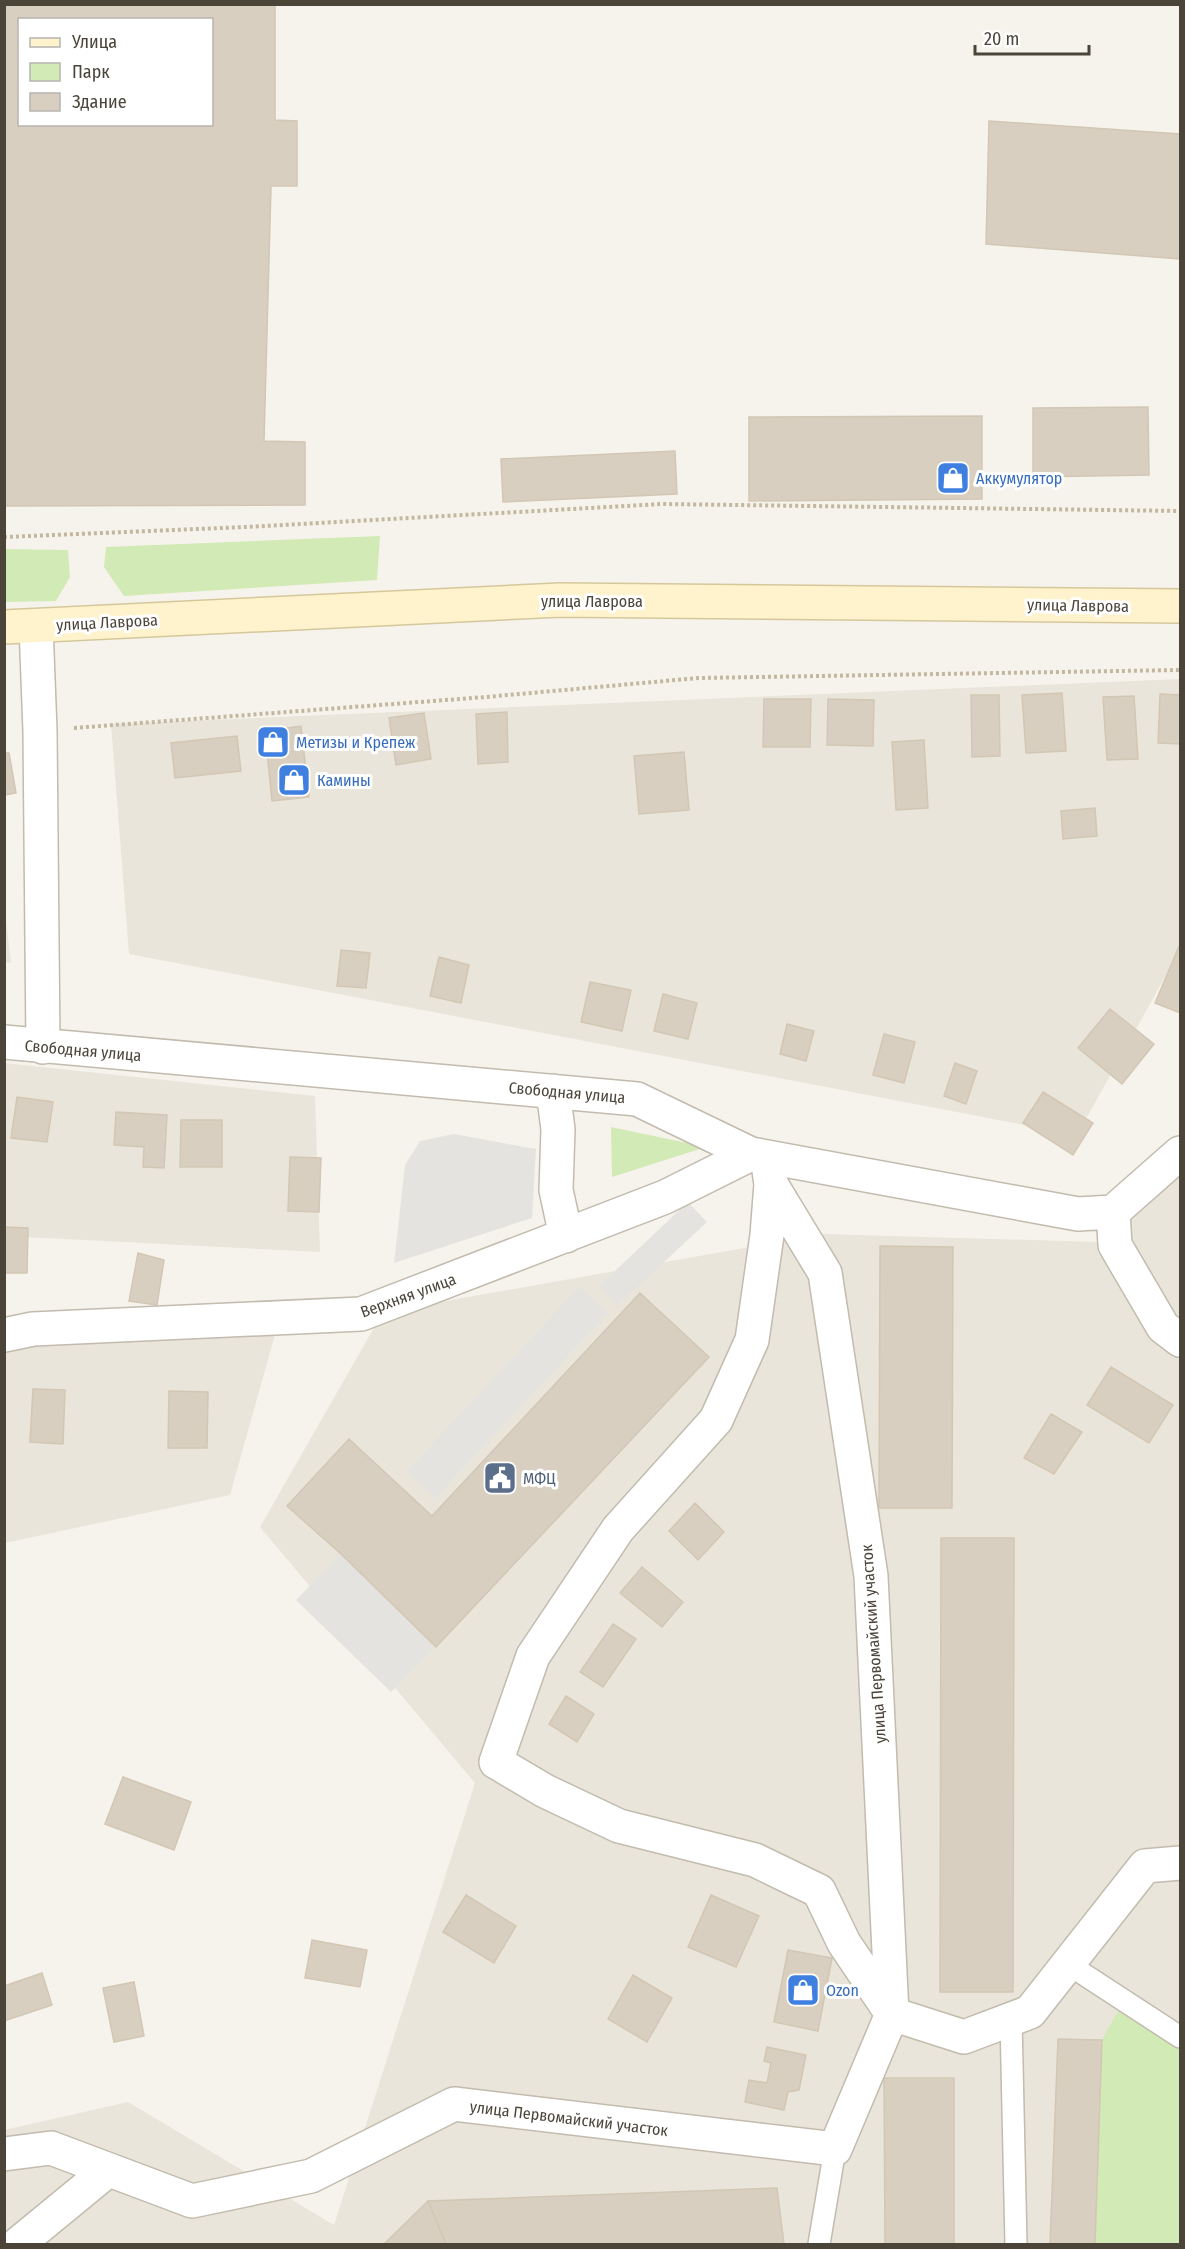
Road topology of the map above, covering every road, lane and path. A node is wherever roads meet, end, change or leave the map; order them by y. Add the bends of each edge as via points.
1 (1180, 511) edge
2 (4, 537) edge
3 (1180, 606) edge
4 (36, 626) junction
5 (4, 627) edge
6 (1180, 670) edge
7 (40, 730) junction
8 (4, 1042) edge
9 (43, 1047) junction
10 (553, 1091) junction
11 (1180, 1153) edge
12 (763, 1165) junction
13 (1113, 1212) junction
14 (566, 1236) junction
15 (4, 1335) edge
16 (1180, 1340) edge
17 (1180, 1863) edge
18 (1068, 1964) junction
19 (892, 2014) junction
20 (1011, 2019) junction
21 (1180, 2037) edge
22 (835, 2149) junction
23 (4, 2154) edge
24 (108, 2170) junction
25 (18, 2244) edge
26 (819, 2244) edge
27 (1016, 2244) edge

1 - 2 path via 662,504
3 - 4 main road, улица Лаврова via 560,600
4 - 5 main road, улица Лаврова
4 - 7 street
6 - 7 path via 698,678
7 - 9 street
8 - 9 street, Свободная улица
9 - 10 street, Свободная улица
10 - 12 street, Свободная улица via 637,1099
10 - 14 street via 558,1129 556,1190
11 - 13 street
12 - 13 street, Свободная улица via 1078,1214
12 - 14 street, Верхняя улица via 665,1197
12 - 19 street, улица Первомайский участок via 825,1274 872,1576
12 - 19 street via 767,1235 752,1340 716,1420 618,1529 533,1656 496,1762 545,1791 619,1826 754,1860 819,1891 844,1943
13 - 16 street via 1115,1245 1163,1327
14 - 15 street, Верхняя улица via 361,1314 33,1329
17 - 18 street via 1145,1866
18 - 20 street via 1030,2012
18 - 21 lane
19 - 20 street via 964,2037
19 - 22 street, улица Первомайский участок
20 - 27 lane
22 - 24 street, улица Первомайский участок via 453,2104 311,2176 192,2201
22 - 26 lane
23 - 24 street, улица Первомайский участок via 51,2148
24 - 25 street

